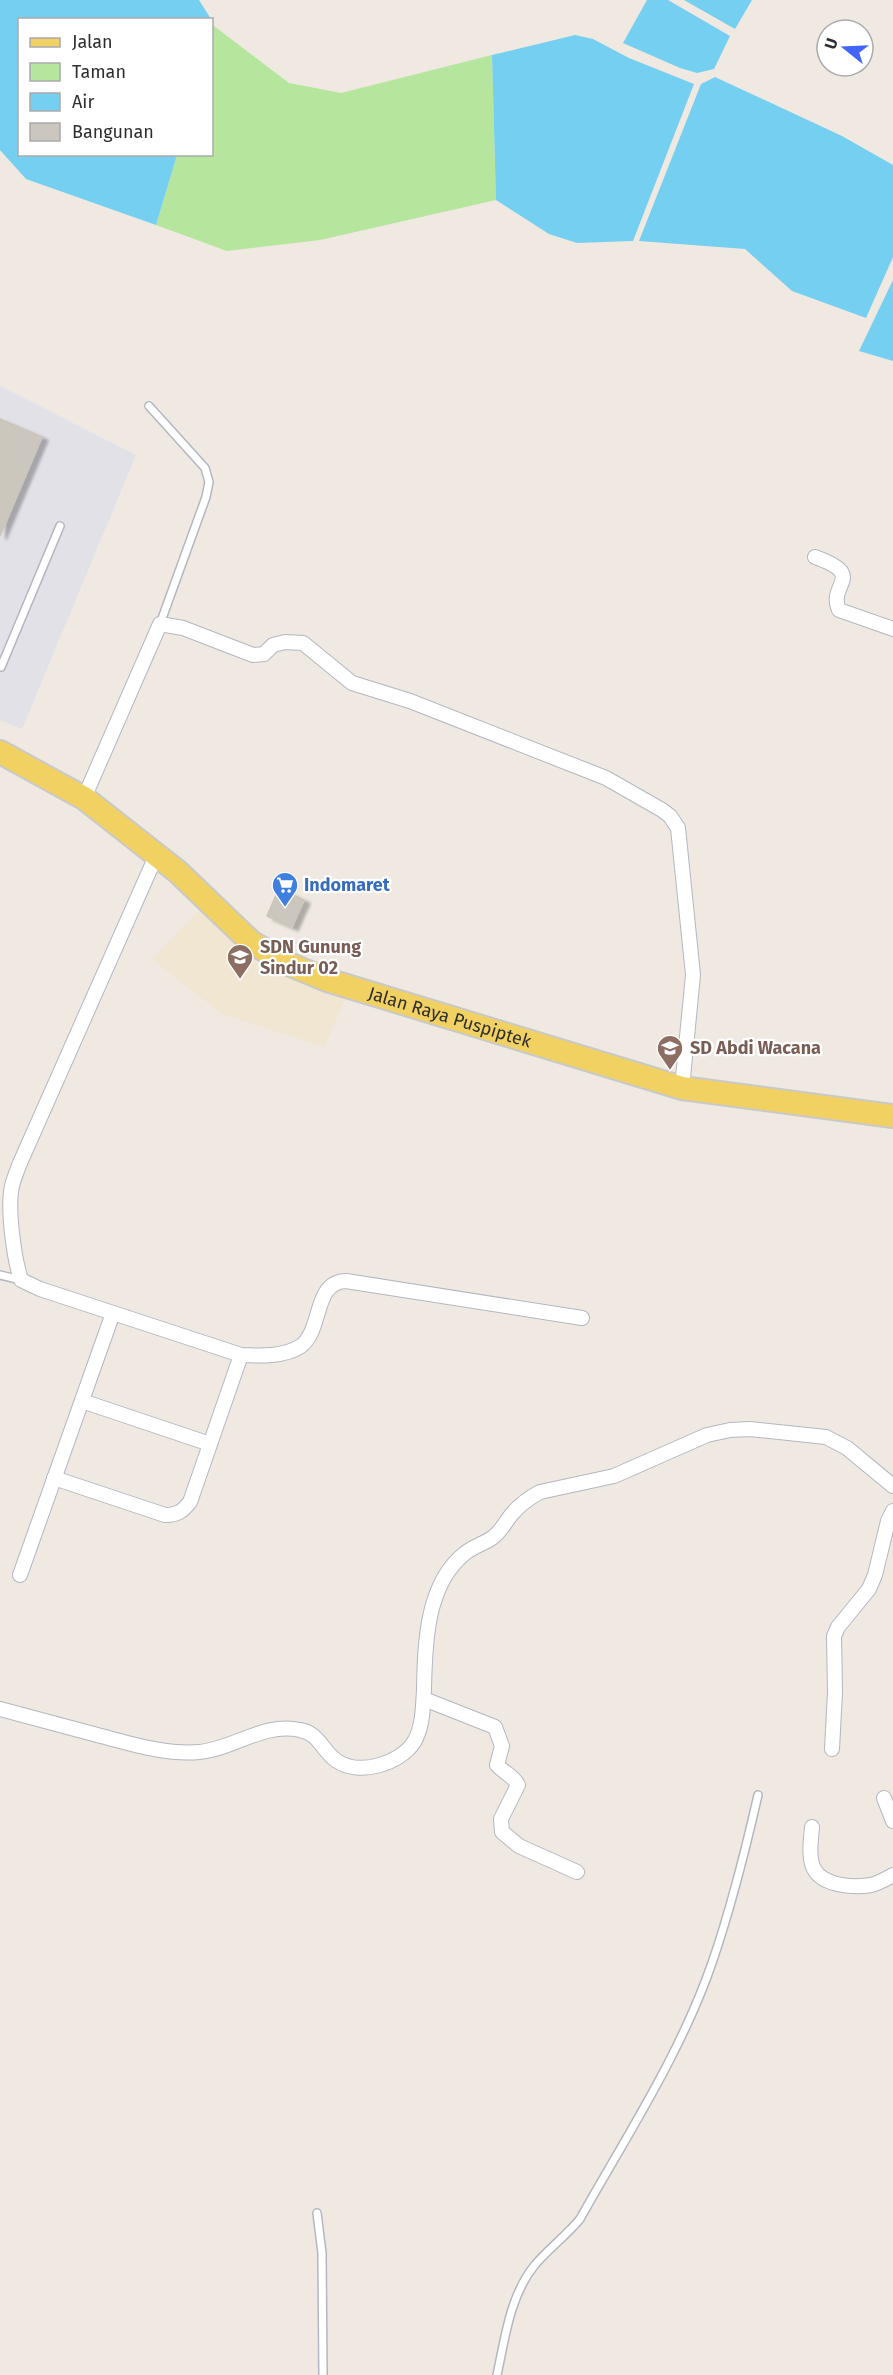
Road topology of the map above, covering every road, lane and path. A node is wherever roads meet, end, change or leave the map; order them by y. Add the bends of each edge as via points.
1 (149, 406) dead end
2 (60, 526) dead end
3 (815, 557) dead end
4 (160, 624) junction
5 (893, 629) edge
6 (0, 669) edge
7 (0, 752) edge
8 (84, 798) junction
9 (156, 856) junction
10 (682, 1088) junction
11 (893, 1116) edge
12 (0, 1275) edge
13 (21, 1280) junction
14 (113, 1313) junction
15 (582, 1318) dead end
16 (241, 1356) junction
17 (82, 1401) junction
18 (210, 1444) junction
19 (54, 1478) junction
20 (893, 1486) edge
21 (893, 1511) edge
22 (20, 1575) dead end
23 (424, 1699) junction
24 (0, 1709) edge
25 (832, 1749) dead end
26 (758, 1796) dead end
27 (884, 1798) dead end
28 (893, 1821) edge
29 (812, 1827) dead end
30 (577, 1872) dead end
31 (893, 1875) edge
32 (317, 2213) dead end
33 (323, 2375) edge
34 (497, 2375) edge

1 - 4 lane via 206,468 209,482
2 - 6 lane
3 - 5 street via 842,572 839,610
4 - 8 street
4 - 10 street via 183,628 253,655 264,654 273,645 285,642 303,643 352,683 410,700 606,778 670,816 678,828 693,975
7 - 8 main road, Jalan Raya Puspiptek
8 - 9 main road, Jalan Raya Puspiptek
9 - 10 main road, Jalan Raya Puspiptek via 251,942 286,963 327,980
9 - 13 street via 12,1187 11,1215
10 - 11 main road, Jalan Raya Puspiptek
12 - 13 lane
13 - 14 street
14 - 16 street
14 - 17 street
15 - 16 street via 337,1281 325,1294 302,1345 274,1355
16 - 18 street
17 - 18 street
17 - 19 street
18 - 19 street via 190,1502 176,1515 165,1515
19 - 22 street
20 - 23 street via 854,1453 826,1437 750,1429 707,1435 614,1476 540,1492 520,1504 492,1538 464,1553 450,1568 431,1614 425,1648
21 - 25 street via 869,1589 834,1636
23 - 24 street via 413,1743 386,1763 363,1768 335,1760 312,1734 300,1730 273,1730 218,1748 183,1752 137,1745
23 - 30 street via 495,1727 502,1746 497,1764 518,1785 501,1818 502,1832 519,1846
26 - 34 lane via 712,1964 693,2010 580,2219 522,2284 507,2325
27 - 28 street
29 - 31 street via 811,1858 818,1875 855,1886 873,1885
32 - 33 lane via 322,2253

